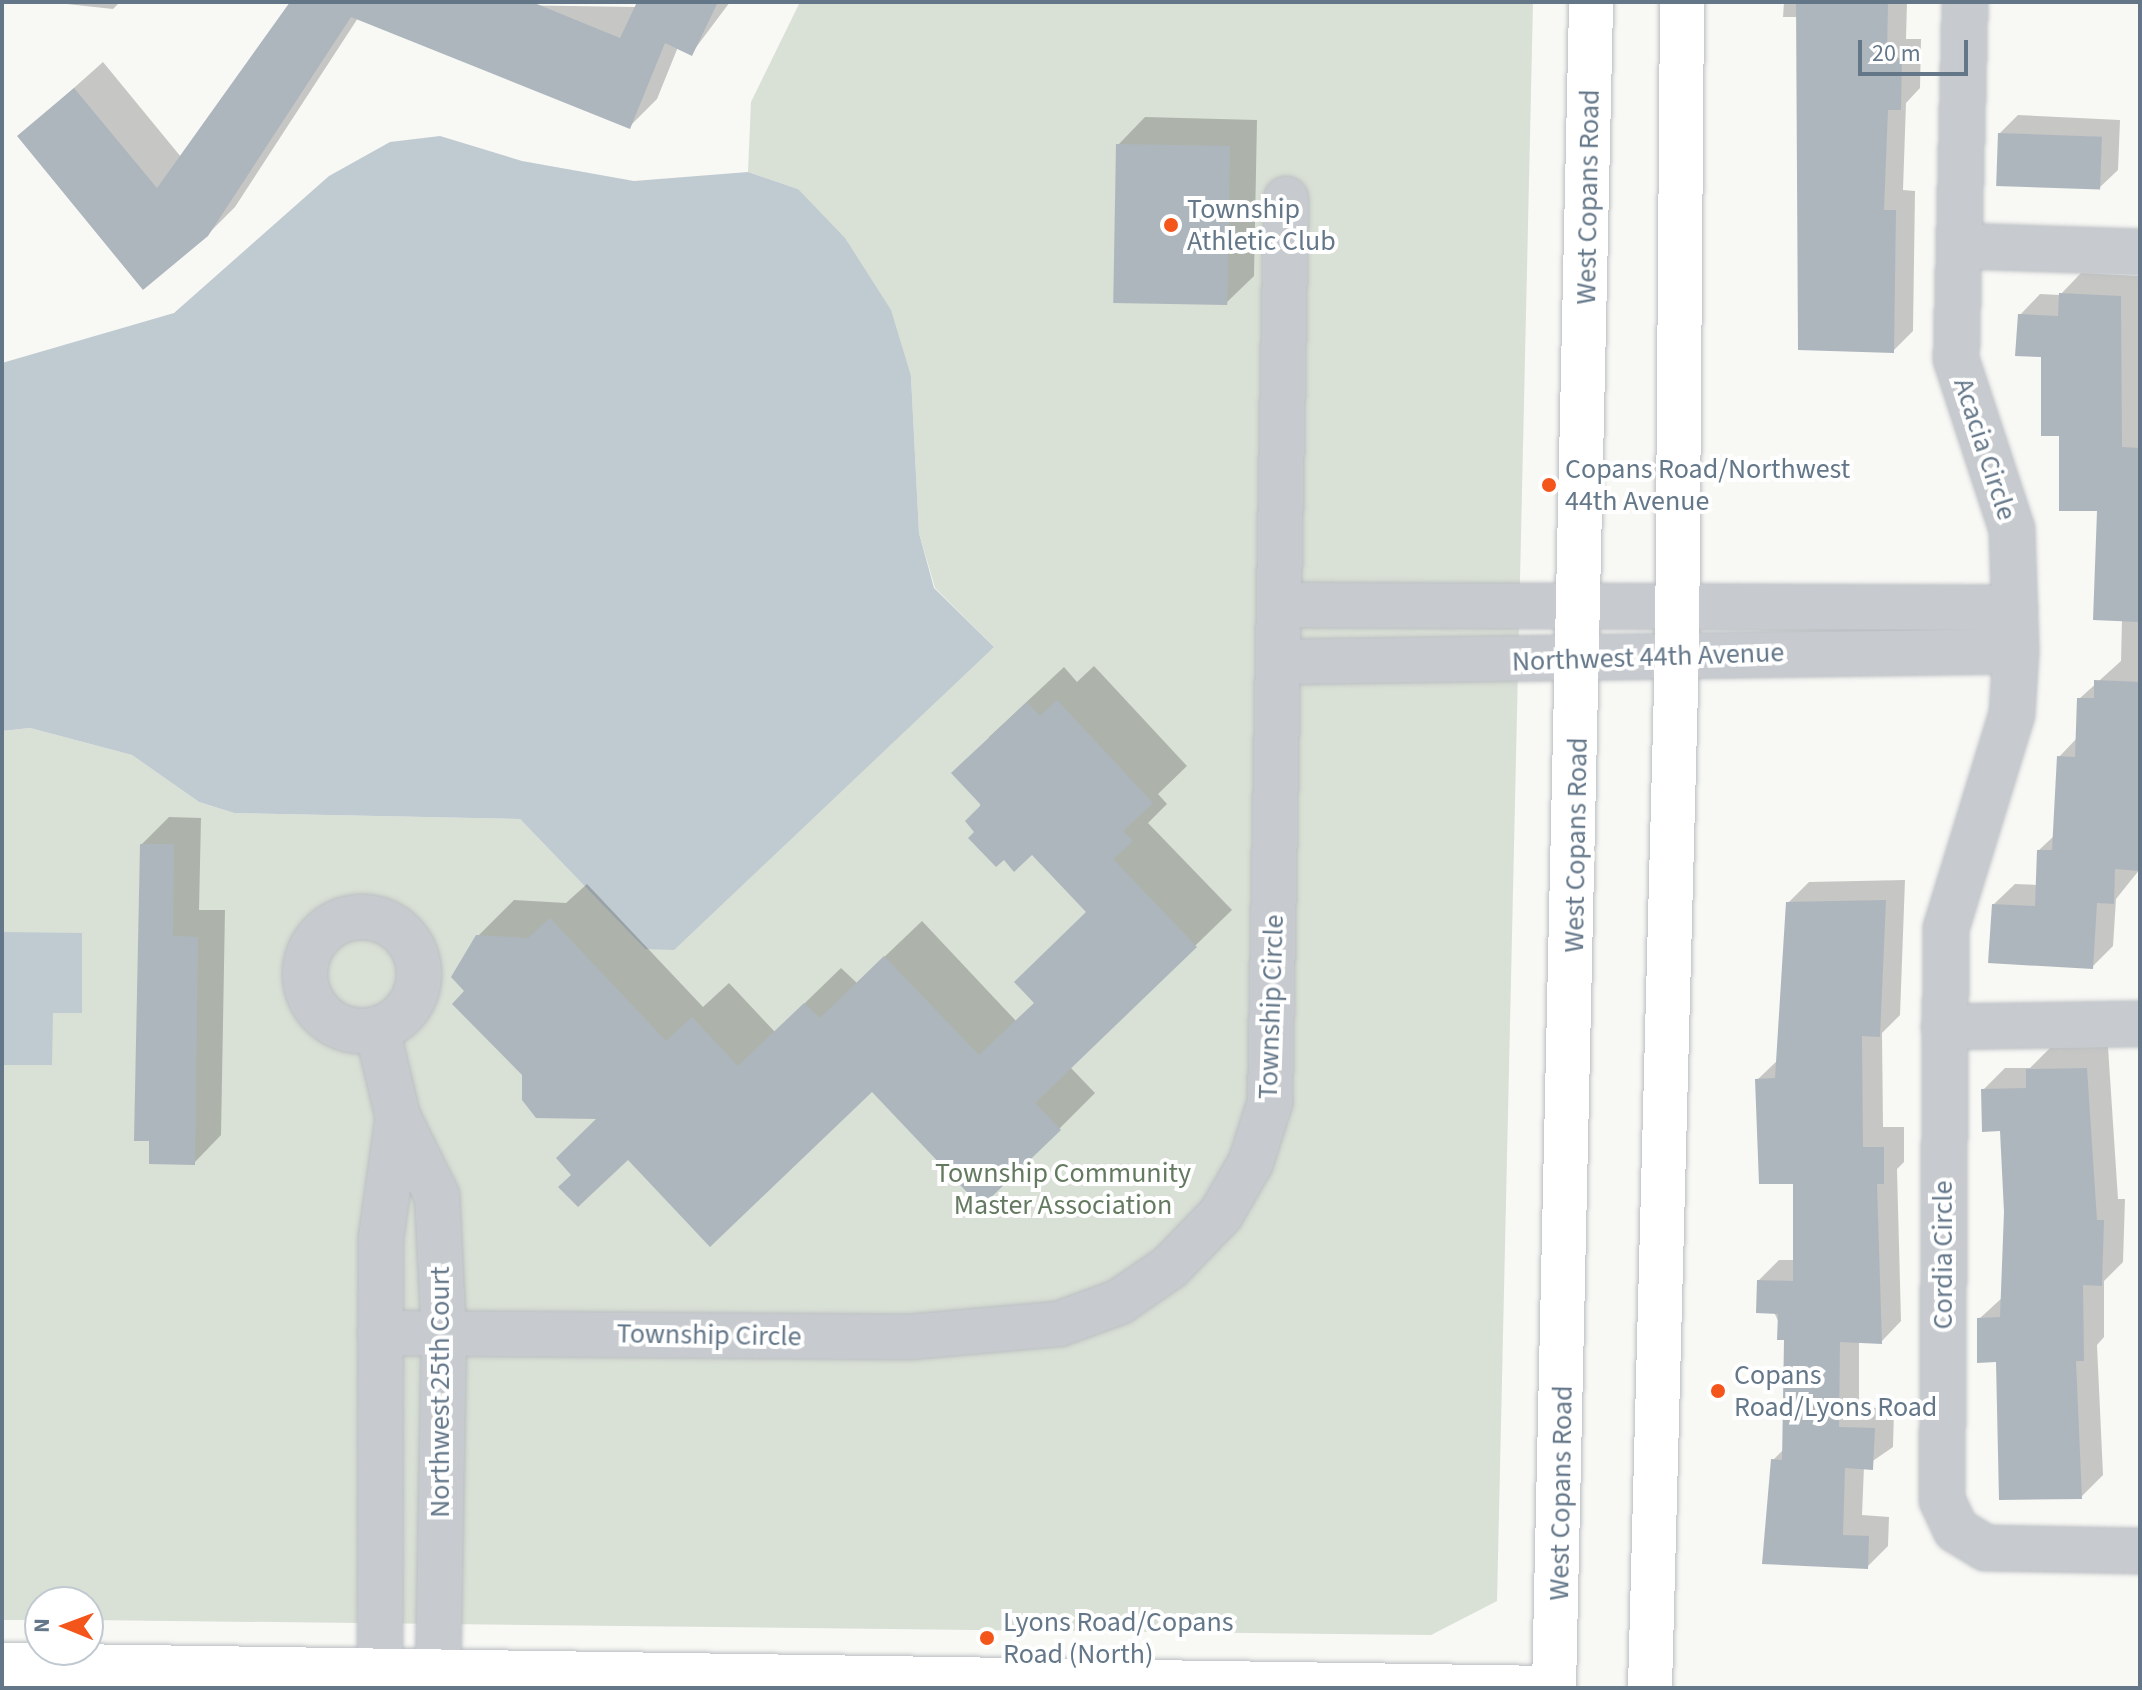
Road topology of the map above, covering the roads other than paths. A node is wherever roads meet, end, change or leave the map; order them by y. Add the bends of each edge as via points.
1 (1591, 2) edge
2 (1682, 2) edge
3 (1965, 2) edge
4 (1286, 199) dead end
5 (1961, 246) junction
6 (2140, 252) edge
7 (1280, 605) junction
8 (1678, 605) junction
9 (1582, 608) junction
10 (2015, 608) junction
11 (2016, 651) junction
12 (1677, 652) junction
13 (1279, 662) junction
14 (1581, 663) junction
15 (2140, 1024) edge
16 (1944, 1027) junction
17 (377, 1029) dead end
18 (398, 1117) junction
19 (380, 1333) junction
20 (444, 1333) junction
21 (2140, 1551) edge
22 (2, 1665) edge
23 (380, 1681) edge
24 (438, 1682) edge
25 (1544, 1688) edge
26 (1554, 1688) edge
27 (1650, 1688) edge

1 - 9 main road, West Copans Road
2 - 8 main road
3 - 5 street, Acacia Circle
4 - 7 street, Township Circle
5 - 6 street
5 - 10 street, Acacia Circle via 1956,359 2012,529
7 - 9 street, Northwest 44th Avenue
7 - 13 street, Township Circle
8 - 9 street, Northwest 44th Avenue
8 - 10 street, Northwest 44th Avenue
8 - 12 main road
9 - 14 main road, West Copans Road
10 - 11 street, Acacia Circle
11 - 12 street, Northwest 44th Avenue
11 - 16 street, Cordia Circle via 2012,714 1946,929
12 - 14 street, Northwest 44th Avenue
12 - 27 main road
13 - 14 street, Northwest 44th Avenue
13 - 20 street, Township Circle via 1270,1102 1251,1162 1221,1214 1170,1267 1119,1302 1059,1324 982,1335
14 - 26 main road, West Copans Road
15 - 16 street
16 - 21 street, Cordia Circle via 1942,1500 1956,1530 1986,1548
17 - 18 street, Northwest 25th Court
18 - 19 street, Northwest 25th Court via 381,1238
18 - 20 street, Northwest 25th Court via 437,1196
19 - 20 street, Township Circle
19 - 23 street, Northwest 25th Court
20 - 24 street, Northwest 25th Court
22 - 23 main road
23 - 24 main road
24 - 25 main road

